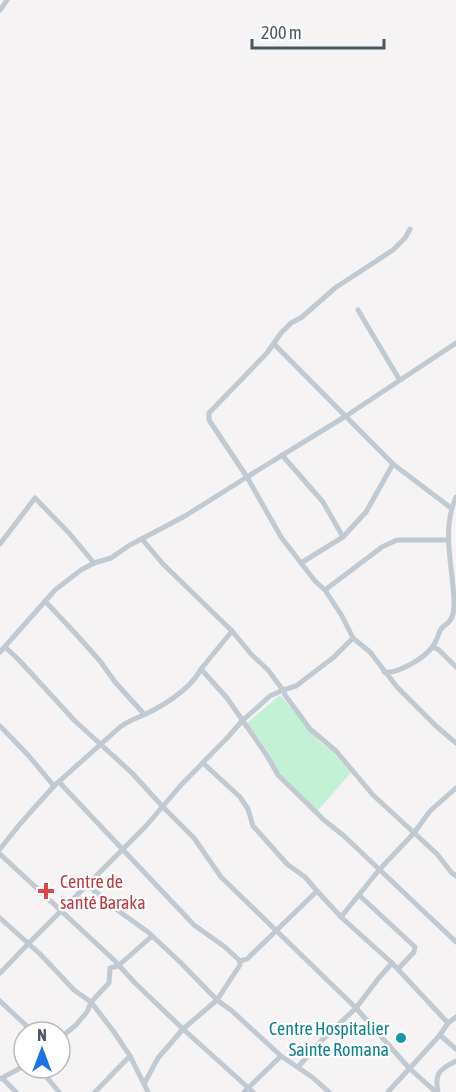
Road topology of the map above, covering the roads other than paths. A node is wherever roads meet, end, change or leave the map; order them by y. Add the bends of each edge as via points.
1 (7, 0) edge
2 (0, 10) edge
3 (410, 229) dead end
4 (358, 310) dead end
5 (456, 343) edge
6 (274, 344) junction
7 (399, 379) junction
8 (346, 416) junction
9 (282, 455) junction
10 (393, 464) junction
11 (246, 477) junction
12 (456, 497) edge
13 (451, 508) junction
14 (343, 537) junction
15 (142, 538) junction
16 (448, 540) junction
17 (0, 544) edge
18 (301, 562) junction
19 (94, 563) junction
20 (325, 590) junction
21 (45, 601) junction
22 (455, 602) edge
23 (232, 631) junction
24 (353, 638) junction
25 (433, 647) junction
26 (2, 649) edge
27 (456, 667) edge
28 (201, 669) junction
29 (384, 672) junction
30 (283, 690) junction
31 (144, 714) junction
32 (242, 721) junction
33 (0, 726) edge
34 (456, 743) edge
35 (101, 745) junction
36 (203, 763) junction
37 (56, 784) junction
38 (456, 788) edge
39 (162, 807) junction
40 (414, 832) junction
41 (0, 849) edge
42 (122, 850) junction
43 (0, 854) edge
44 (379, 870) junction
45 (456, 876) edge
46 (88, 885) junction
47 (317, 891) junction
48 (359, 895) junction
49 (60, 911) junction
50 (341, 917) junction
51 (0, 918) edge
52 (277, 930) junction
53 (152, 936) junction
54 (456, 942) edge
55 (28, 944) junction
56 (240, 961) junction
57 (392, 963) junction
58 (118, 966) junction
59 (398, 969) junction
60 (0, 973) edge
61 (217, 1000) junction
62 (0, 1001) edge
63 (91, 1002) junction
64 (356, 1008) junction
65 (456, 1017) edge
66 (20, 1020) edge
67 (448, 1023) junction
68 (72, 1028) edge
69 (183, 1029) junction
70 (440, 1035) junction
71 (456, 1049) edge
72 (130, 1056) junction
73 (281, 1056) junction
74 (456, 1061) edge
75 (298, 1067) junction
76 (409, 1068) junction
77 (1, 1079) edge
78 (49, 1080) edge
79 (144, 1084) junction
80 (248, 1091) edge
81 (16, 1092) edge
82 (59, 1092) edge
83 (95, 1092) edge
84 (148, 1092) edge
85 (329, 1092) edge
86 (388, 1092) edge
87 (437, 1092) edge

1 - 2 street
3 - 6 street via 393,250 291,323
4 - 7 street
5 - 7 street
6 - 8 street
6 - 11 street via 208,413 208,420
7 - 8 street
8 - 9 street
8 - 10 street
9 - 11 street
9 - 14 street via 323,502
10 - 13 street
10 - 14 street via 366,512
11 - 15 street
11 - 18 street via 281,537
12 - 13 street
13 - 16 street
14 - 18 street
15 - 19 street via 111,558
15 - 23 street
16 - 20 street via 392,542
16 - 22 street
17 - 19 street via 35,498
18 - 20 street
19 - 21 street
20 - 24 street
21 - 26 street
21 - 31 street
22 - 25 street via 453,615 441,628
23 - 28 street
23 - 30 street
24 - 29 street via 370,652
24 - 30 street via 296,686
25 - 27 street
25 - 29 street via 414,662 394,672
26 - 35 street via 18,659
28 - 31 street via 181,692
28 - 32 street
29 - 34 street
30 - 32 street via 270,696
30 - 40 street via 310,729
31 - 35 street via 128,721
32 - 36 street
32 - 44 street via 278,775
33 - 37 street
35 - 37 street
35 - 39 street
36 - 39 street
36 - 47 street via 240,797 254,826
37 - 41 street
37 - 42 street
38 - 40 street
39 - 42 street
39 - 52 street via 194,837 221,877
40 - 44 street
40 - 45 street
42 - 46 street
42 - 56 street via 194,925
43 - 49 street
44 - 48 street
44 - 54 street
46 - 49 street
46 - 53 street
47 - 50 street
47 - 52 street
48 - 50 street
48 - 59 street via 415,947
49 - 55 street
49 - 58 street
50 - 57 street
51 - 55 street
52 - 56 street
52 - 64 street
53 - 58 street
53 - 61 street
55 - 60 street
55 - 63 street
56 - 61 street
57 - 59 street
57 - 64 street
58 - 63 street via 110,968 109,983
58 - 69 street
59 - 67 street
61 - 69 street
61 - 73 street
62 - 66 street
63 - 68 street
63 - 72 street
64 - 75 street
64 - 76 street
65 - 67 street
67 - 70 street
69 - 79 street via 158,1058
69 - 80 street
70 - 71 street
70 - 76 street
72 - 79 street
72 - 83 street
73 - 75 street
73 - 80 street
74 - 87 street via 437,1075
75 - 85 street
76 - 86 street
76 - 87 street
77 - 81 street
78 - 82 street
79 - 84 street

